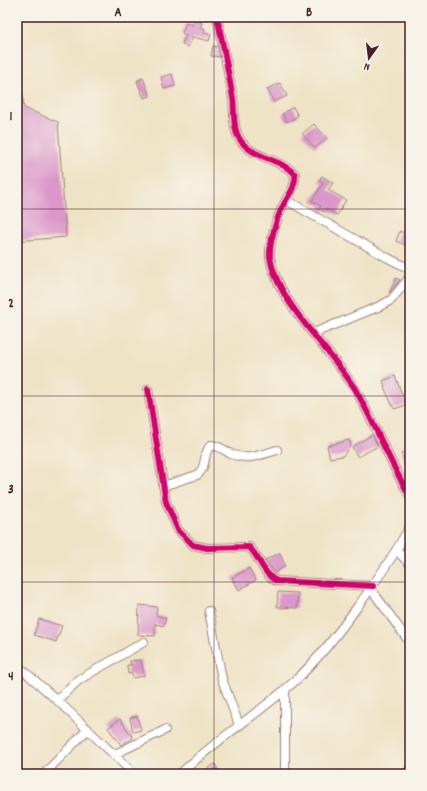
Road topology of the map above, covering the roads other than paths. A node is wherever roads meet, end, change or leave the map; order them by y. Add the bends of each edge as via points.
1 (217, 17) edge
2 (286, 200) junction
3 (410, 269) edge
4 (410, 277) edge
5 (314, 333) junction
6 (148, 389) dead end
7 (277, 450) dead end
8 (163, 486) junction
9 (410, 496) edge
10 (410, 526) edge
11 (396, 550) junction
12 (410, 564) edge
13 (372, 588) junction
14 (209, 611) dead end
15 (144, 642) dead end
16 (410, 643) edge
17 (17, 666) edge
18 (285, 689) junction
19 (57, 700) junction
20 (239, 725) junction
21 (88, 729) junction
22 (166, 730) dead end
23 (115, 754) junction
24 (410, 768) edge
25 (44, 774) edge
26 (134, 774) edge
27 (180, 774) edge
28 (285, 774) edge
29 (407, 774) edge

1 - 2 street via 239,138 267,159 295,174 295,184
2 - 3 street
2 - 5 street via 274,227 270,256 280,284 299,316
4 - 5 street via 391,300
5 - 9 street via 355,389
6 - 8 street
7 - 8 street via 250,458 240,457 211,445 202,471
8 - 13 street via 166,502 178,530 193,545 207,548 249,547 255,552 270,577 277,581
10 - 11 street
11 - 12 street
11 - 13 street
13 - 16 street
13 - 18 street via 334,639
14 - 20 street via 222,679
15 - 19 street via 80,679
17 - 19 street
18 - 20 street
18 - 28 street
19 - 21 street
20 - 27 street via 198,756
21 - 23 street
21 - 25 street
22 - 23 street
23 - 26 street
24 - 29 street

